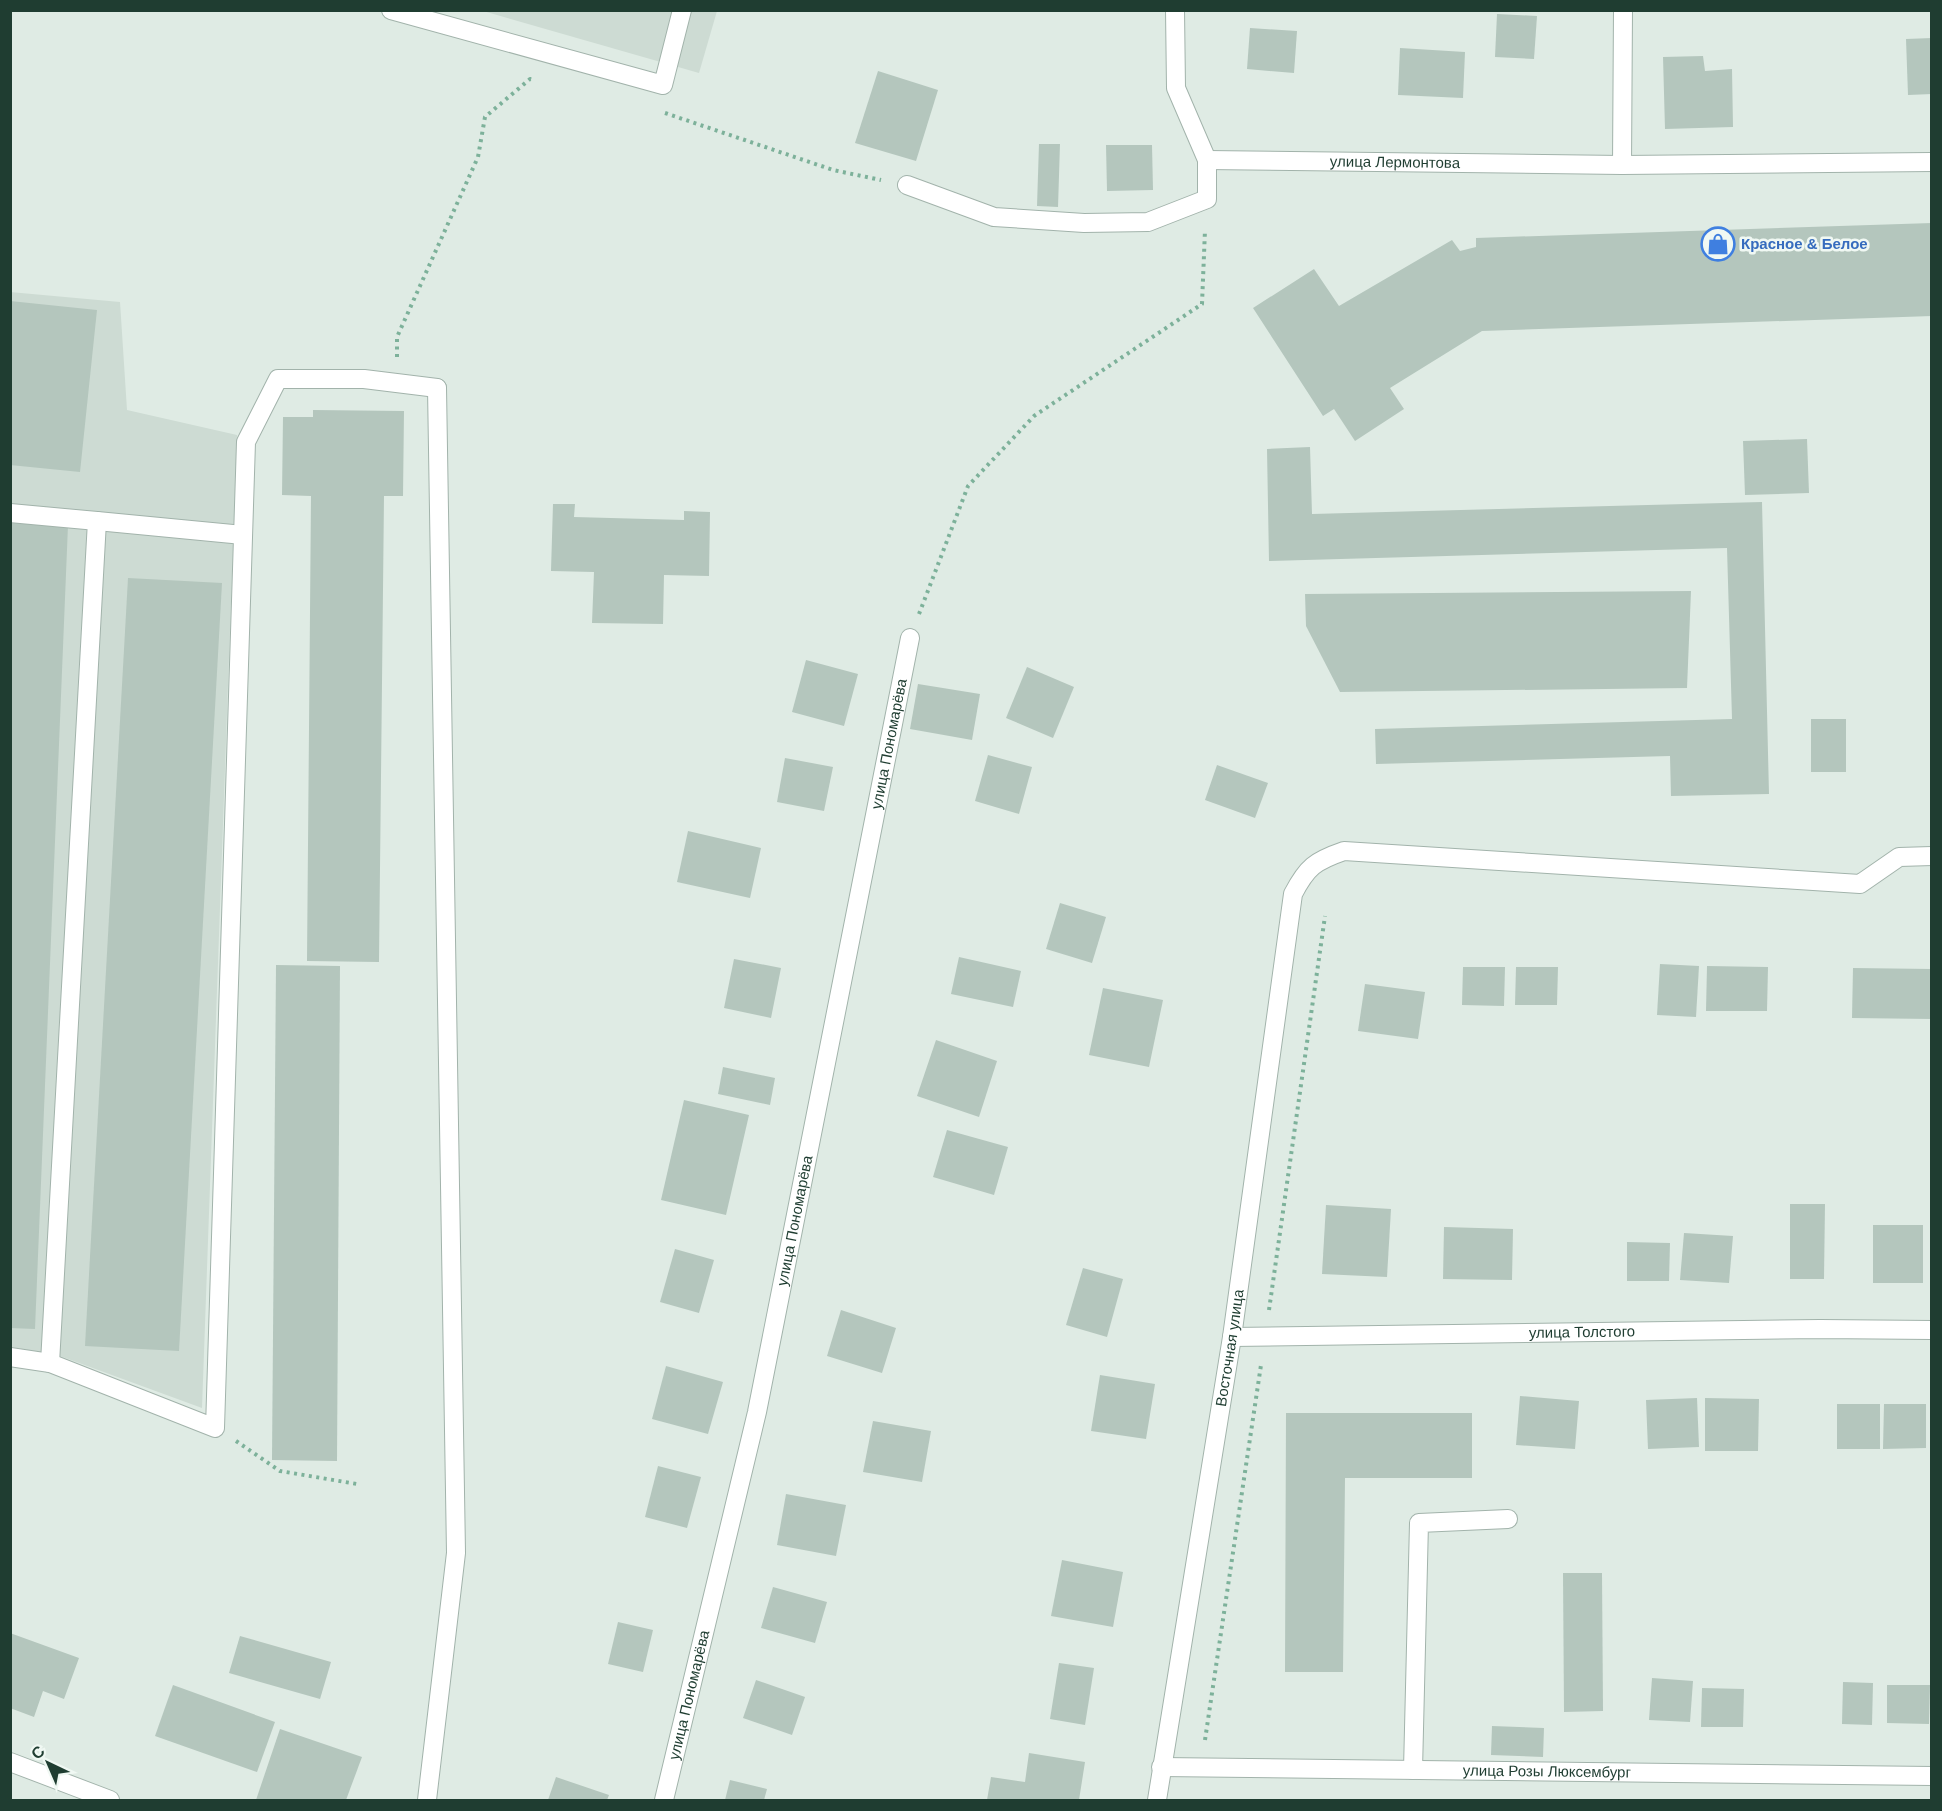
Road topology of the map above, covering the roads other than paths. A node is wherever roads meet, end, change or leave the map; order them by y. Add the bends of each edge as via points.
1 (391, 10) edge
2 (682, 10) edge
3 (1175, 10) edge
4 (1623, 10) edge
5 (1207, 160) junction
6 (1932, 162) edge
7 (1622, 165) junction
8 (907, 185) road end
9 (10, 513) edge
10 (97, 521) junction
11 (243, 536) junction
12 (910, 638) road end
13 (1932, 856) edge
14 (1932, 1330) edge
15 (1232, 1337) junction
16 (10, 1357) edge
17 (50, 1363) junction
18 (1508, 1519) dead end
19 (10, 1762) edge
20 (1161, 1767) junction
21 (1413, 1770) junction
22 (1932, 1776) edge
23 (110, 1800) edge
24 (428, 1800) edge
25 (664, 1800) edge
26 (1157, 1800) edge

1 - 2 street via 663,85
3 - 5 street via 1176,88
4 - 7 street
5 - 7 street, улица Лермонтова
5 - 8 street via 1207,200 1148,222 994,218
6 - 7 street, улица Лермонтова
9 - 10 street
10 - 11 street
10 - 17 street
11 - 17 street via 215,1428
11 - 24 street via 246,442 278,379 364,379 436,388 456,1553
12 - 25 street, улица Пономарёва via 757,1412
13 - 15 street, Восточная улица via 1899,857 1860,884 1344,851 1320,859 1304,872 1293,894
14 - 15 street, улица Толстого
15 - 20 street, Восточная улица
16 - 17 street
18 - 21 street via 1419,1523
19 - 23 street
20 - 21 street, улица Розы Люксембург
20 - 26 street, Восточная улица
21 - 22 street, улица Розы Люксембург

